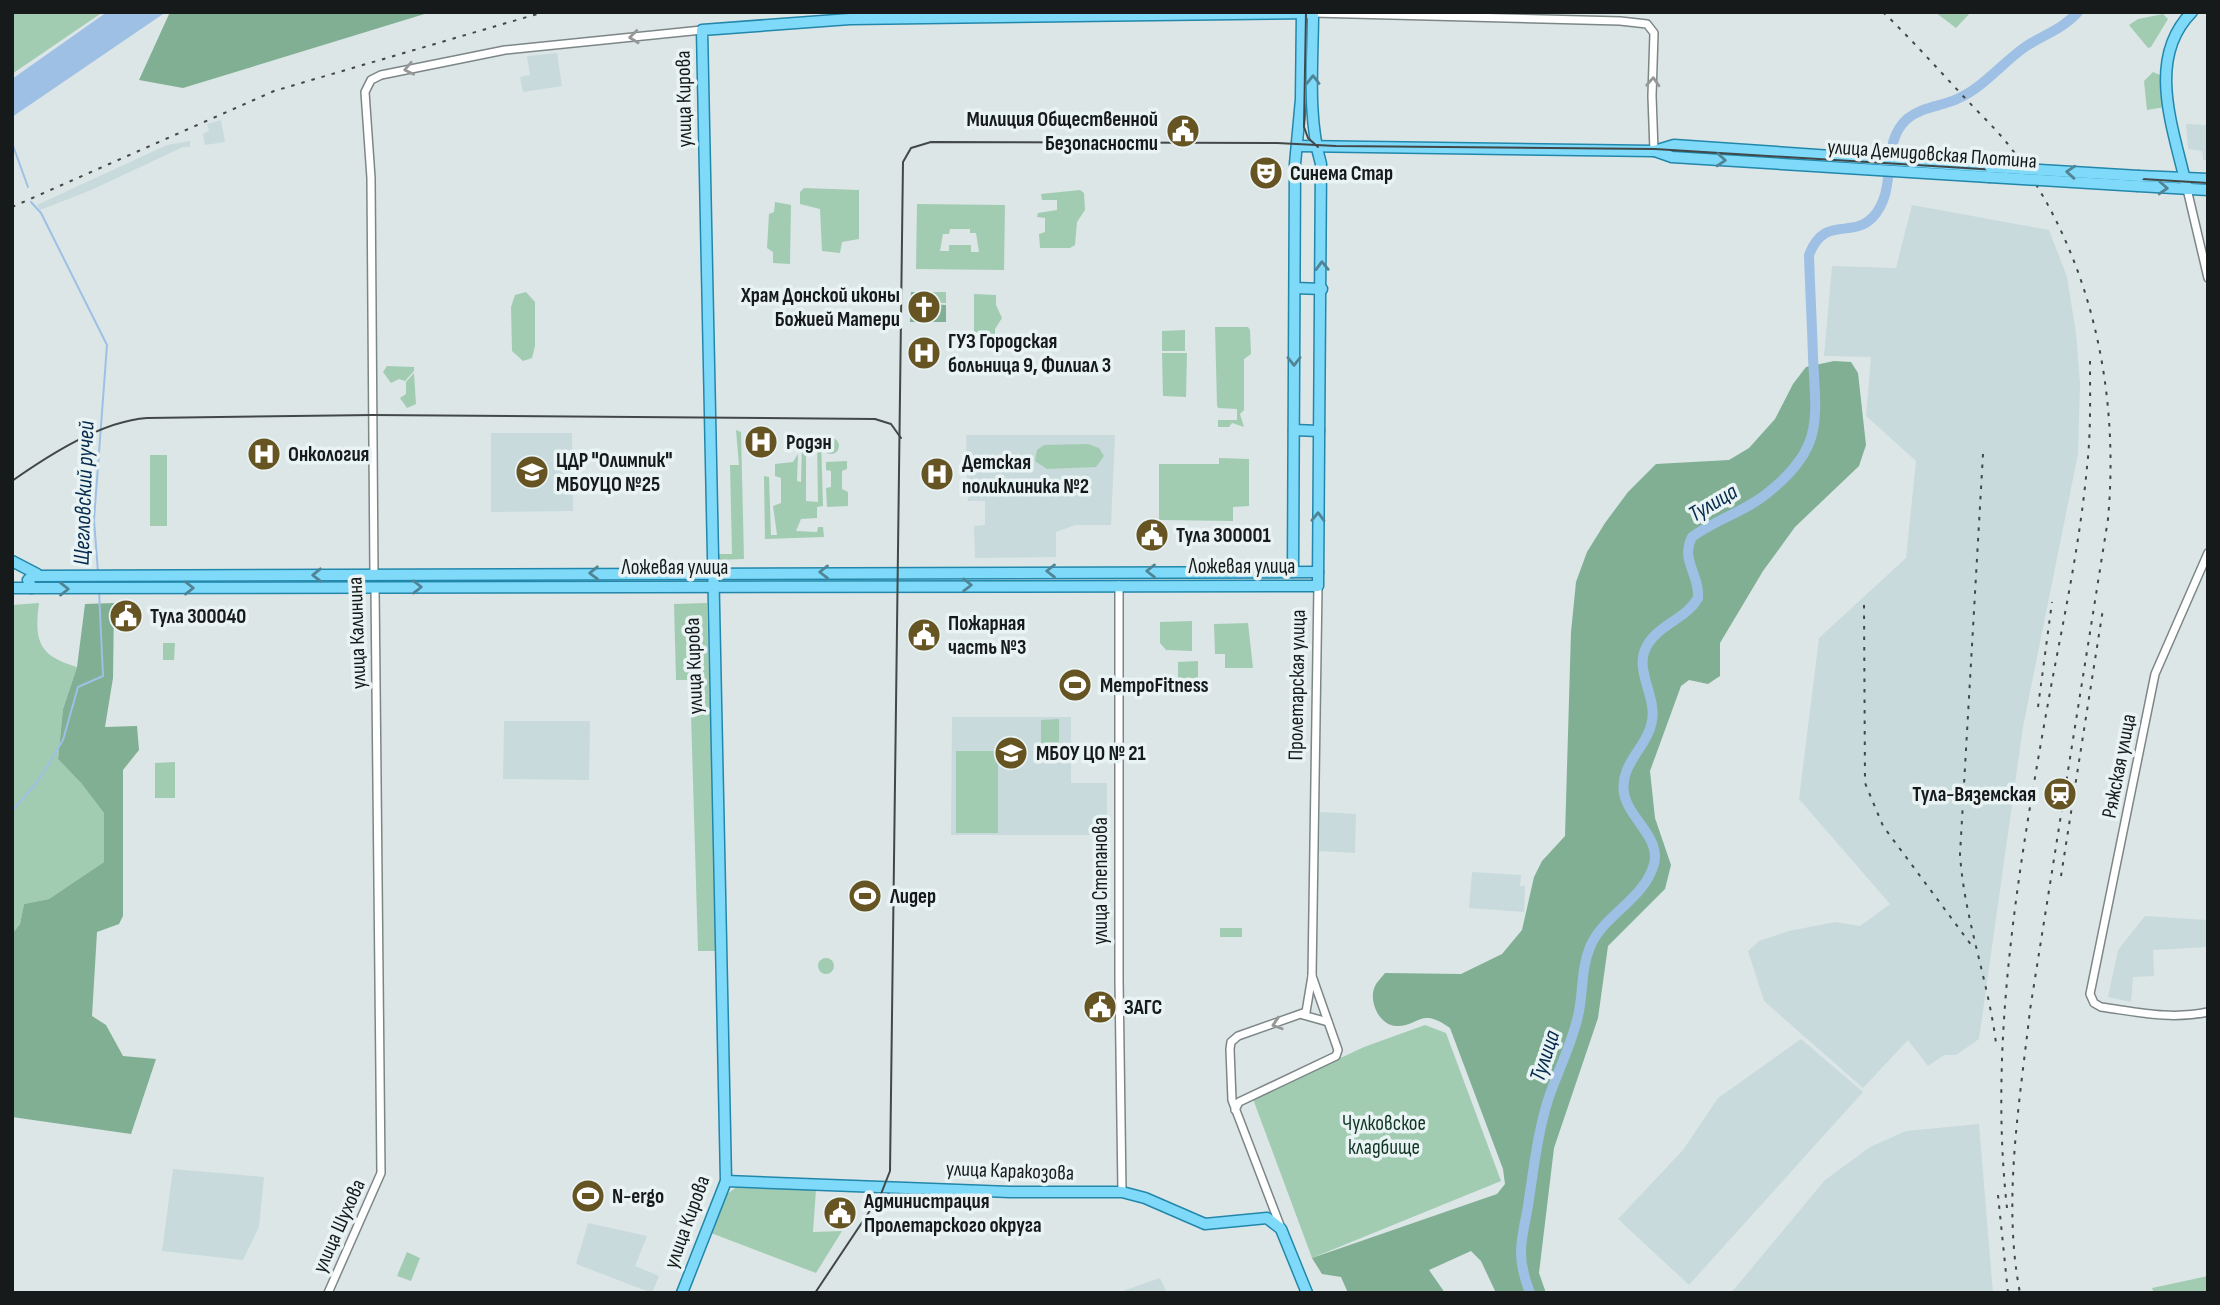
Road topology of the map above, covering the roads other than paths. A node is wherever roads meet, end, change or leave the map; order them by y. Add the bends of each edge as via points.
1 (2192, 12) edge
2 (1302, 13) edge
3 (1313, 13) edge
4 (702, 30) junction
5 (1298, 146) junction
6 (1315, 147) junction
7 (1654, 150) junction
8 (1779, 152) junction
9 (1784, 164) junction
10 (1876, 165) junction
11 (2208, 179) edge
12 (2186, 183) junction
13 (2208, 190) edge
14 (2208, 278) edge
15 (1295, 288) junction
16 (1322, 289) junction
17 (1294, 430) junction
18 (1319, 431) junction
19 (2208, 553) edge
20 (1293, 557) junction
21 (1318, 558) junction
22 (12, 561) edge
23 (992, 571) junction
24 (1119, 571) junction
25 (1293, 572) junction
26 (1318, 572) junction
27 (711, 573) junction
28 (374, 575) junction
29 (51, 576) junction
30 (122, 576) junction
31 (992, 585) junction
32 (1119, 585) junction
33 (711, 586) junction
34 (1318, 586) junction
35 (375, 587) junction
36 (12, 588) edge
37 (32, 588) junction
38 (121, 588) junction
39 (1312, 976) junction
40 (2208, 1012) edge
41 (1300, 1016) junction
42 (1329, 1023) junction
43 (1235, 1110) junction
44 (381, 1173) joint
45 (726, 1181) junction
46 (1122, 1192) junction
47 (1270, 1201) junction
48 (1252, 1218) junction
49 (1281, 1229) junction
50 (328, 1293) edge
51 (682, 1293) edge
52 (1307, 1293) edge

1 - 12 main road via 2169,45 2165,62
2 - 3 main road
2 - 4 main road via 850,19
2 - 5 main road
6 -> 3 main road, Пролетарская улица
7 -> 3 street via 1655,43 1647,24
4 - 27 main road, улица Кирова
4 -> 28 street, улица Калинина via 505,50 444,61 377,76 365,92 373,262
5 - 6 main road
5 - 15 main road
6 - 7 main road, улица Демидовская Плотина
16 -> 6 main road, Пролетарская улица via 1321,164
7 - 8 main road, улица Демидовская Плотина via 1674,145
7 -> 9 main road, улица Демидовская Плотина via 1672,157
8 - 9 main road
8 - 10 main road, улица Демидовская Плотина
9 - 10 main road, улица Демидовская Плотина
10 - 12 main road, улица Демидовская Плотина, bridge
11 - 12 main road, улица Демидовская Плотина
12 - 13 main road, улица Демидовская Плотина
12 - 14 street
15 - 16 main road
15 -> 17 main road
16 - 18 main road, Пролетарская улица
17 - 18 main road
17 - 20 main road
21 -> 18 main road, Пролетарская улица
19 - 40 street, Ряжская улица via 2155,674 2090,994 2101,1007 2150,1016
20 - 21 main road via 1302,567 1312,566
20 - 25 main road
21 - 26 main road, Пролетарская улица
22 - 29 main road, Ложевая улица via 29,572
24 -> 23 main road, Ложевая улица
23 -> 27 main road, Ложевая улица
23 - 31 main road
25 -> 24 main road, Ложевая улица
24 - 32 main road, улица Степанова
25 - 26 main road, Ложевая улица
26 - 34 main road, Пролетарская улица
27 -> 28 main road, Ложевая улица
27 - 33 main road, улица Кирова
28 -> 30 main road, Ложевая улица
28 - 35 main road, улица Калинина
29 - 30 main road, Ложевая улица
29 - 37 main road via 32,576 28,580
30 - 38 main road via 126,583
31 - 32 main road, Ложевая улица
33 -> 31 main road, Ложевая улица
32 - 34 main road, Ложевая улица
32 - 46 street, улица Степанова
35 -> 33 main road, Ложевая улица
33 - 45 main road, улица Кирова
34 - 39 street, Пролетарская улица
38 -> 35 main road, Ложевая улица
35 - 44 street, улица Калинина
36 - 37 main road, Ложевая улица
37 -> 38 main road, Ложевая улица
39 - 41 street via 1308,1007
39 - 42 street, Пролетарская улица
41 - 42 street
41 -> 43 street via 1234,1038 1230,1082
42 - 43 street, Пролетарская улица via 1336,1057 1239,1102
43 - 47 street
44 - 50 street, улица Шухова
45 - 46 main road, улица Каракозова
45 - 51 main road, улица Кирова
46 - 48 main road, улица Каракозова via 1205,1224
47 - 48 street via 1266,1211
47 - 49 street
48 - 49 main road via 1270,1219
49 - 52 main road

